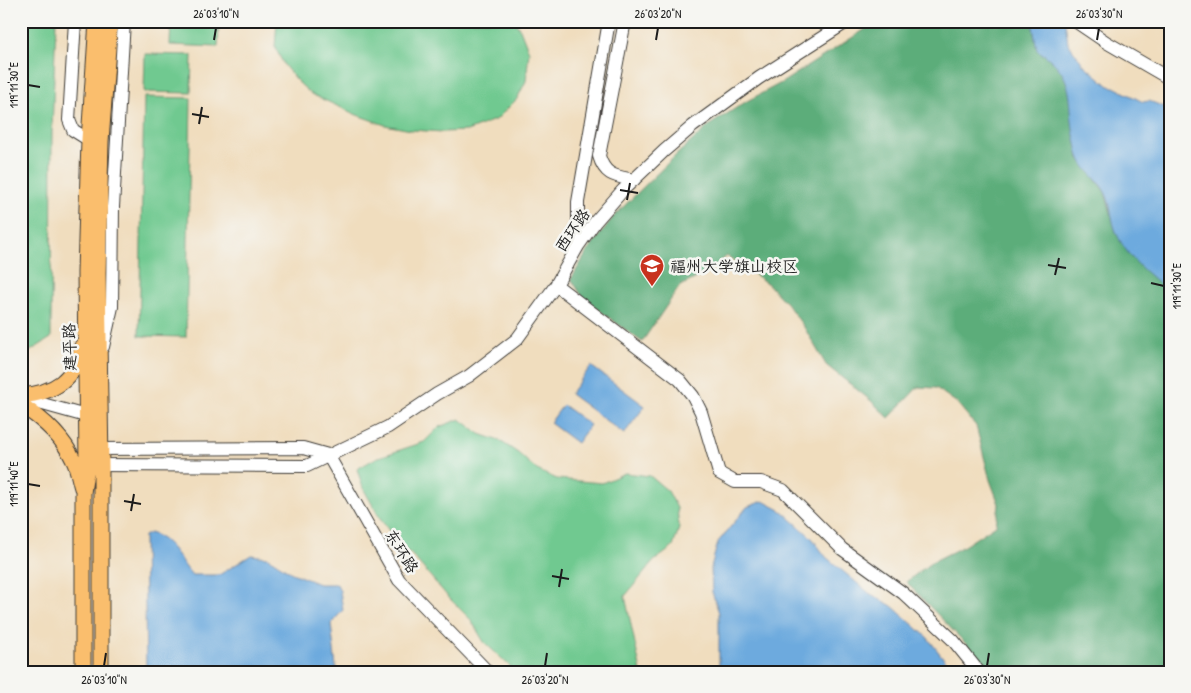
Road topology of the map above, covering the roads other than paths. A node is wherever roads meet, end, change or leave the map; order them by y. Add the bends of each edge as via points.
1 (75, 21) edge
2 (97, 21) edge
3 (110, 21) edge
4 (124, 21) edge
5 (609, 21) edge
6 (624, 21) edge
7 (848, 21) edge
8 (1076, 22) edge
9 (1170, 79) edge
10 (89, 140) junction
11 (634, 180) junction
12 (578, 246) junction
13 (556, 285) junction
14 (86, 330) junction
15 (99, 364) junction
16 (21, 397) edge
17 (21, 405) edge
18 (94, 418) junction
19 (94, 449) junction
20 (328, 455) junction
21 (94, 465) junction
22 (83, 494) junction
23 (83, 672) edge
24 (101, 672) edge
25 (488, 672) edge
26 (979, 672) edge

1 - 10 street via 69,120 74,130
2 - 10 main road, 建平路
3 - 15 main road, 建平路 via 99,199
4 - 15 street via 115,171 112,307
5 - 12 street via 578,202
6 - 11 street via 599,156 612,176
7 - 11 street, 西环路 via 788,58 693,126
8 - 9 street
10 - 14 main road, 建平路
11 - 12 street, 西环路 via 595,222
12 - 13 street, 西环路
13 - 20 street, 西环路 via 517,338 469,376 388,427
13 - 26 street via 680,380 701,412 719,474 735,482 761,482 782,490 842,549 903,593 953,640
14 - 16 main road via 81,355 64,383
14 - 18 main road, 建平路
15 - 18 main road, 建平路
16 - 18 street
17 - 22 main road via 44,420 60,438 74,461
18 - 19 main road, 建平路
19 - 20 street via 303,448
19 - 21 main road, 建平路
20 - 21 street, 西环路 via 307,466
20 - 25 street, 东环路 via 399,580
21 - 22 main road, 建平路
21 - 24 main road, 建平路
22 - 23 main road, 建平路

